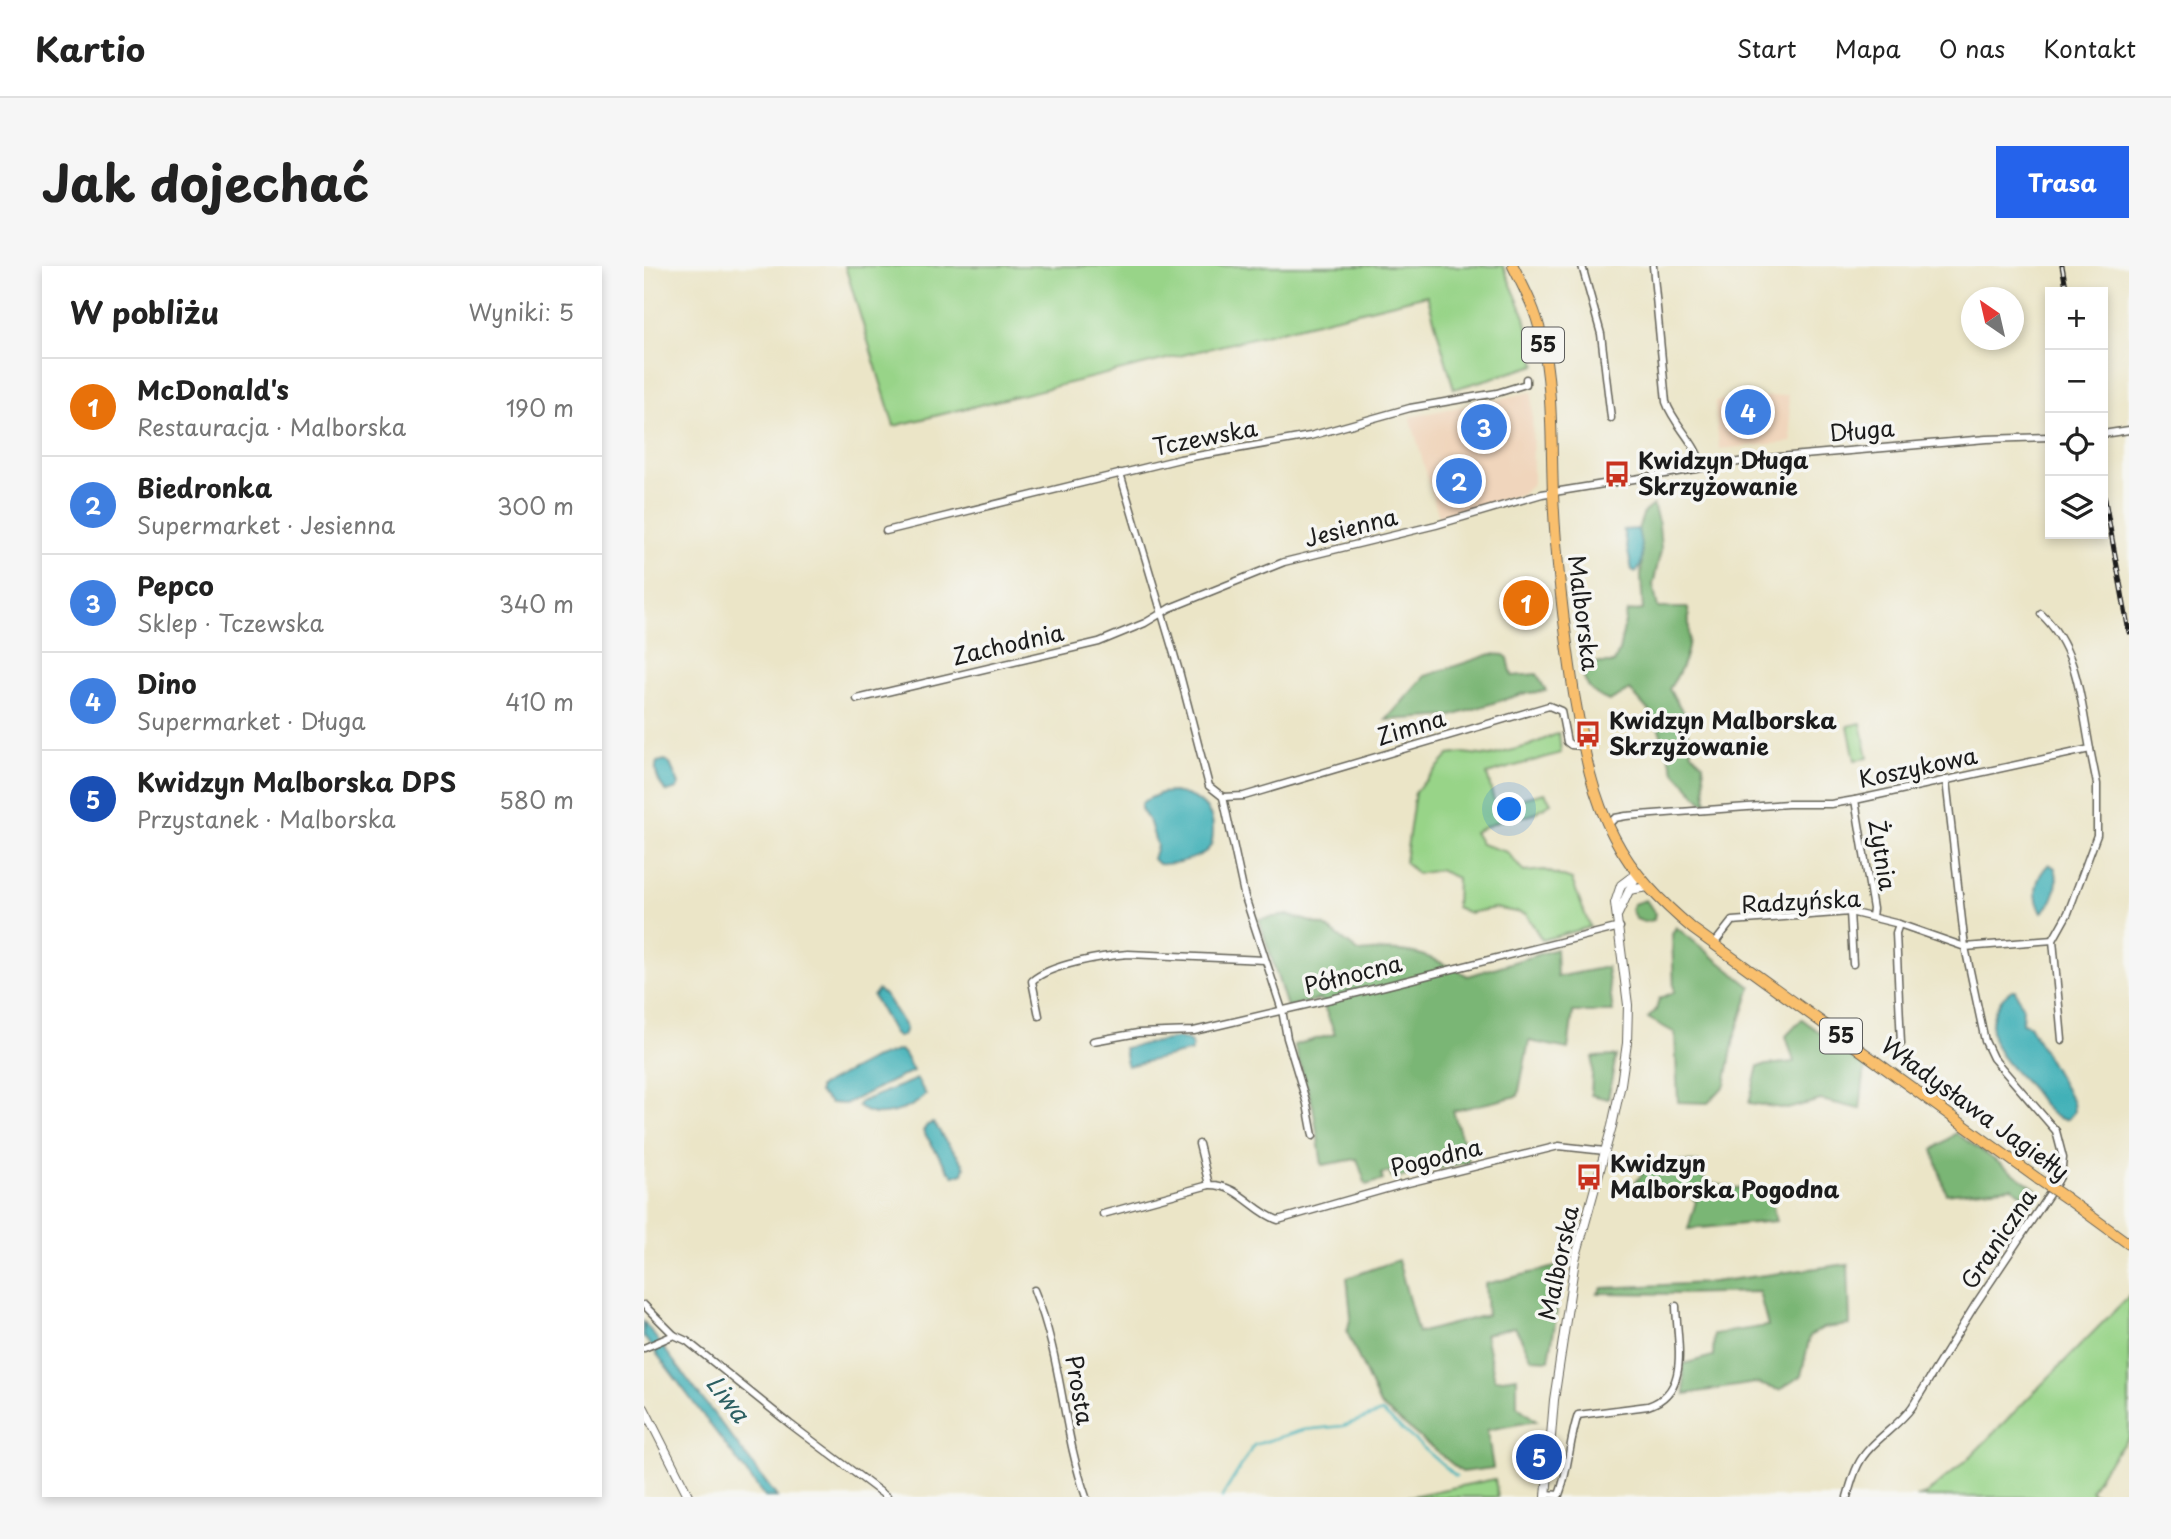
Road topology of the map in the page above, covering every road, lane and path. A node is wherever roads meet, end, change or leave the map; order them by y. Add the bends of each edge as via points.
1 (1513, 266) edge
2 (1582, 266) edge
3 (1653, 266) edge
4 (1526, 379) dead end
5 (1611, 418) dead end
6 (2129, 430) edge
7 (2108, 433) edge
8 (2045, 437) edge
9 (1702, 467) junction
10 (1121, 473) junction
11 (1553, 493) junction
12 (886, 531) dead end
13 (1162, 613) junction
14 (2041, 614) dead end
15 (857, 699) dead end
16 (1583, 746) junction
17 (2090, 749) junction
18 (1946, 780) junction
19 (1223, 797) junction
20 (1855, 800) junction
21 (1608, 825) junction
22 (1637, 873) junction
23 (1648, 887) junction
24 (1629, 890) junction
25 (1850, 912) junction
26 (1618, 914) junction
27 (1872, 916) junction
28 (1899, 924) junction
29 (1620, 927) junction
30 (2053, 940) junction
31 (1714, 944) junction
32 (1965, 947) junction
33 (1265, 960) junction
34 (1853, 964) dead end
35 (1282, 1010) junction
36 (1039, 1016) dead end
37 (2062, 1040) dead end
38 (1093, 1041) dead end
39 (1901, 1044) dead end
40 (1313, 1136) dead end
41 (1199, 1144) dead end
42 (1605, 1151) junction
43 (1209, 1185) junction
44 (1103, 1213) dead end
45 (2129, 1244) edge
46 (1034, 1290) dead end
47 (644, 1305) edge
48 (1676, 1306) dead end
49 (674, 1335) junction
50 (644, 1348) edge
51 (644, 1408) edge
52 (1546, 1495) edge
53 (689, 1497) edge
54 (887, 1497) edge
55 (1086, 1497) edge
56 (1847, 1497) edge

1 - 11 main road, Malborska / 55 via 1542,335
2 - 5 street via 1601,334
3 - 9 street via 1666,402
4 - 10 street, Tczewska via 1526,384 1497,393
6 - 7 street
8 - 9 street, Długa via 1960,441
9 - 11 street, Długa
10 - 12 street, Tczewska
10 - 13 street
11 - 13 street, Jesienna via 1283,562
11 - 16 main road, Malborska / 55 via 1559,586
13 - 15 street, Zachodnia via 1099,642
13 - 19 street via 1209,786
14 - 17 street via 2067,647
16 - 19 street, Zimna via 1567,742 1561,711 1549,706 1244,796
16 - 21 main road, Malborska / 55 via 1589,777
17 - 18 street, Koszykowa
17 - 30 street via 2097,784 2097,835
18 - 20 street, Koszykowa
18 - 32 street, Graniczna
19 - 33 street via 1244,894
20 - 21 street, Koszykowa via 1615,818
20 - 27 street, Żytnia
21 - 22 main road, Malborska / 55
22 - 23 main road, Władysława Jagiełły / 55
22 - 24 street
22 - 26 street, Malborska via 1621,885 1615,903
23 - 24 street
23 - 31 main road, Władysława Jagiełły / 55
24 - 26 street
25 - 27 street, Radzyńska
25 - 31 street, Radzyńska via 1732,921
25 - 34 street
26 - 29 street, Malborska
27 - 28 street, Radzyńska
28 - 32 street, Radzyńska
28 - 39 street
29 - 35 street, Północna
29 - 42 street, Malborska via 1627,1043
30 - 32 street, Radzyńska
30 - 37 street
31 - 45 main road, Władysława Jagiełły / 55, bridge
32 - 56 street, Graniczna via 1988,1051 2056,1131 2062,1150 2061,1175 1912,1407 1858,1464
33 - 35 street
33 - 36 street via 1110,955 1051,970 1032,981
35 - 38 street, Północna via 1194,1031 1138,1033
35 - 40 street
41 - 43 street
42 - 43 street, Pogodna via 1559,1146 1278,1220 1222,1184
42 - 52 street, Malborska via 1573,1269
43 - 44 street
46 - 55 street, Prosta via 1054,1346 1065,1419
47 - 49 street
48 - 52 street via 1676,1385 1648,1406 1578,1415 1567,1454 1567,1476 1559,1495
49 - 50 street
49 - 54 street
51 - 53 street

